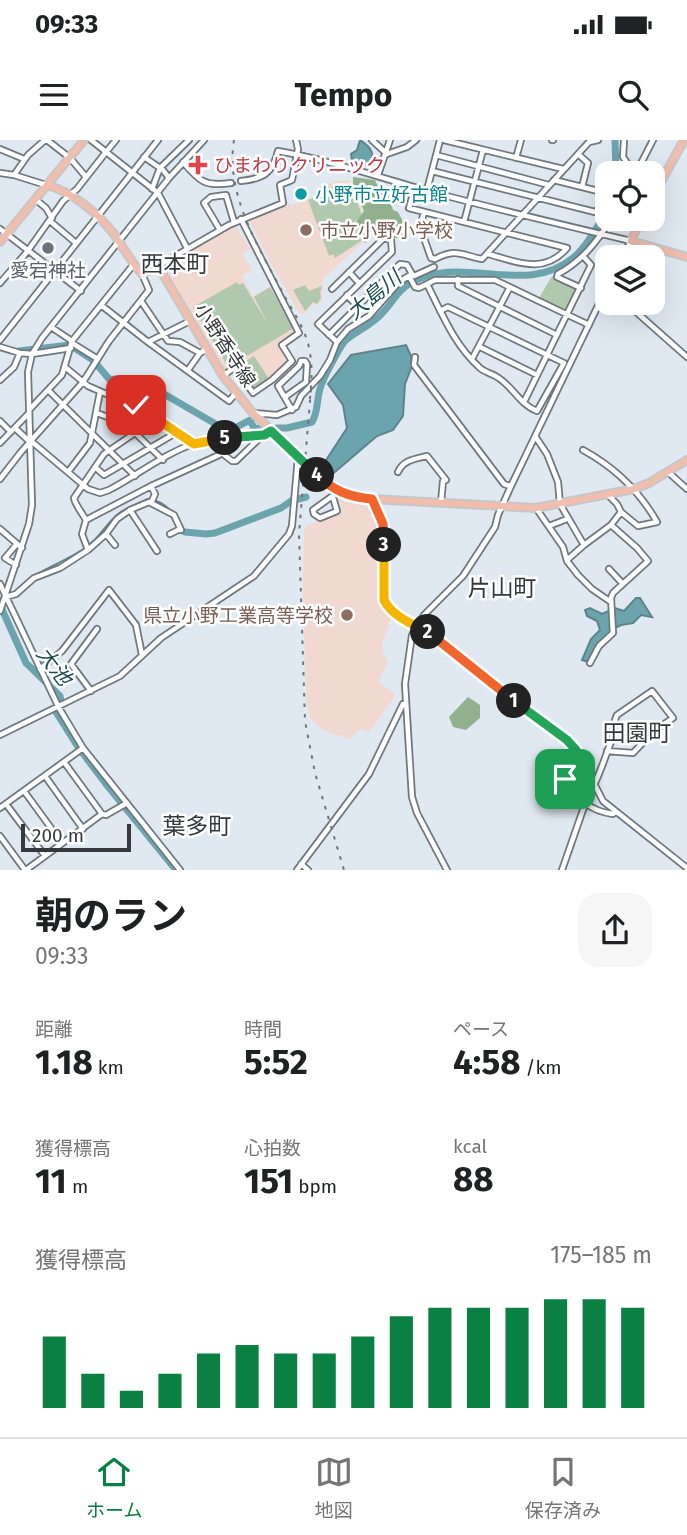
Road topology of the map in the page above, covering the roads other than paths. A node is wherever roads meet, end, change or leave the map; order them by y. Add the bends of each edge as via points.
1 (46, 140) edge
2 (84, 140) edge
3 (91, 140) edge
4 (116, 140) edge
5 (188, 140) edge
6 (205, 140) edge
7 (296, 140) edge
8 (390, 140) edge
9 (415, 140) edge
10 (442, 140) edge
11 (521, 140) edge
12 (598, 140) edge
13 (624, 140) edge
14 (653, 140) edge
15 (684, 140) edge
16 (154, 141) edge
17 (374, 141) edge
18 (588, 141) edge
19 (0, 149) edge
20 (483, 150) junction
21 (106, 152) junction
22 (296, 154) junction
23 (387, 154) junction
24 (578, 154) junction
25 (436, 155) junction
26 (145, 157) junction
27 (70, 158) junction
28 (516, 158) junction
29 (24, 159) junction
30 (627, 161) edge
31 (642, 161) edge
32 (183, 162) junction
33 (479, 166) junction
34 (160, 168) junction
35 (665, 169) edge
36 (564, 170) junction
37 (432, 171) junction
38 (0, 173) edge
39 (132, 173) junction
40 (15, 175) junction
41 (378, 176) junction
42 (86, 177) junction
43 (169, 178) junction
44 (554, 180) junction
45 (241, 181) dead end
46 (475, 182) junction
47 (231, 183) dead end
48 (47, 185) junction
49 (549, 185) junction
50 (415, 187) junction
51 (582, 187) junction
52 (152, 188) junction
53 (427, 190) junction
54 (158, 193) junction
55 (69, 195) junction
56 (537, 198) junction
57 (35, 199) junction
58 (470, 201) junction
59 (424, 212) junction
60 (523, 214) junction
61 (97, 217) junction
62 (241, 219) junction
63 (51, 220) junction
64 (234, 222) junction
65 (464, 222) junction
66 (220, 230) junction
67 (602, 231) edge
68 (636, 231) edge
69 (3, 232) edge
70 (506, 232) junction
71 (600, 234) junction
72 (631, 241) junction
73 (0, 242) edge
74 (76, 243) junction
75 (119, 243) junction
76 (629, 245) edge
77 (187, 248) junction
78 (27, 252) junction
79 (488, 254) junction
80 (583, 256) junction
81 (687, 257) edge
82 (134, 264) junction
83 (158, 266) junction
84 (434, 267) dead end
85 (55, 272) junction
86 (349, 272) junction
87 (142, 274) junction
88 (411, 275) junction
89 (458, 279) junction
90 (0, 283) edge
91 (359, 283) junction
92 (428, 284) junction
93 (510, 287) junction
94 (580, 288) junction
95 (332, 289) dead end
96 (376, 289) junction
97 (81, 291) junction
98 (346, 295) junction
99 (385, 297) junction
100 (141, 301) junction
101 (101, 305) junction
102 (357, 306) junction
103 (500, 307) junction
104 (440, 311) junction
105 (595, 313) edge
106 (567, 315) junction
107 (640, 315) edge
108 (190, 321) junction
109 (123, 323) junction
110 (589, 325) junction
111 (51, 327) junction
112 (489, 327) junction
113 (163, 334) junction
114 (330, 335) junction
115 (557, 335) junction
116 (0, 339) edge
117 (148, 342) junction
118 (337, 342) junction
119 (71, 344) junction
120 (0, 347) edge
121 (480, 347) junction
122 (203, 351) junction
123 (19, 354) junction
124 (32, 354) junction
125 (547, 355) junction
126 (415, 357) dead end
127 (687, 357) edge
128 (472, 359) junction
129 (95, 360) junction
130 (65, 367) junction
131 (188, 370) junction
132 (537, 375) junction
133 (223, 376) junction
134 (0, 380) edge
135 (83, 382) junction
136 (48, 390) junction
137 (100, 392) junction
138 (236, 393) junction
139 (285, 397) junction
140 (118, 399) junction
141 (524, 402) junction
142 (64, 404) junction
143 (292, 410) junction
144 (30, 411) junction
145 (150, 413) junction
146 (253, 413) junction
147 (97, 414) junction
148 (111, 419) junction
149 (0, 421) edge
150 (13, 430) junction
151 (178, 431) junction
152 (271, 431) junction
153 (92, 433) junction
154 (135, 433) junction
155 (264, 435) junction
156 (535, 436) junction
157 (30, 441) junction
158 (0, 443) edge
159 (194, 444) junction
160 (151, 448) junction
161 (109, 450) junction
162 (583, 450) dead end
163 (298, 457) junction
164 (163, 460) junction
165 (687, 460) edge
166 (124, 464) junction
167 (95, 467) junction
168 (68, 472) junction
169 (398, 472) dead end
170 (668, 472) junction
171 (135, 476) junction
172 (0, 480) edge
173 (83, 485) junction
174 (151, 485) junction
175 (511, 486) junction
176 (634, 489) junction
177 (687, 489) edge
178 (336, 495) junction
179 (608, 495) junction
180 (372, 499) junction
181 (152, 500) junction
182 (441, 503) junction
183 (560, 504) junction
184 (501, 507) junction
185 (536, 508) junction
186 (130, 510) junction
187 (621, 512) junction
188 (567, 519) junction
189 (86, 520) junction
190 (611, 525) junction
191 (549, 526) junction
192 (0, 529) edge
193 (106, 534) junction
194 (170, 534) dead end
195 (95, 544) junction
196 (16, 545) junction
197 (115, 545) dead end
198 (584, 545) junction
199 (22, 548) junction
200 (87, 548) junction
201 (102, 551) dead end
202 (156, 551) dead end
203 (567, 561) junction
204 (16, 565) junction
205 (609, 569) dead end
206 (0, 584) edge
207 (623, 584) junction
208 (5, 597) junction
209 (612, 605) junction
210 (0, 608) edge
211 (415, 626) junction
212 (97, 629) dead end
213 (142, 655) junction
214 (590, 663) dead end
215 (40, 668) junction
216 (92, 691) junction
217 (405, 700) junction
218 (59, 708) junction
219 (0, 735) edge
220 (83, 748) junction
221 (576, 750) junction
222 (607, 751) junction
223 (64, 762) junction
224 (45, 776) junction
225 (594, 786) junction
226 (24, 791) junction
227 (127, 803) junction
228 (6, 804) junction
229 (585, 804) junction
230 (0, 808) edge
231 (615, 812) junction
232 (102, 814) junction
233 (83, 829) junction
234 (0, 836) edge
235 (62, 843) junction
236 (45, 856) junction
237 (301, 864) junction
238 (687, 867) edge
239 (25, 870) edge
240 (180, 870) edge
241 (297, 870) edge
242 (308, 870) edge
243 (447, 870) edge
244 (562, 870) edge

1 - 27 street
1 - 29 street
2 - 27 main road
3 - 21 street
4 - 21 street
5 - 34 street
6 - 32 street
7 - 22 street
8 - 23 street
9 - 23 street
10 - 20 street
10 - 25 street
11 - 28 street
12 - 18 street
13 - 30 street
14 - 31 street
15 - 35 main road
16 - 26 street
17 - 23 street
18 - 24 street
19 - 29 street
20 - 28 street
20 - 33 street
21 - 39 street
21 - 42 street
22 - 41 street
22 - 45 street via 278,151 267,174
22 - 62 street via 292,180 280,185 283,203
23 - 41 street
24 - 36 street
24 - 51 street via 588,163
25 - 33 street
25 - 37 street
26 - 34 street
26 - 39 street
27 - 42 street
27 - 48 main road
28 - 36 street
29 - 40 street
32 - 43 street
32 - 47 street via 206,183
33 - 46 street
33 - 49 street
34 - 43 street
34 - 52 street
36 - 44 street
37 - 46 street
37 - 53 street
38 - 40 street
39 - 52 street
39 - 61 street
40 - 48 street
41 - 50 street
42 - 55 street
43 - 54 street
44 - 49 street
44 - 51 street
46 - 56 street
46 - 58 street
48 - 55 main road
48 - 57 main road
49 - 56 street
50 - 53 street
50 - 59 street via 409,208
51 - 56 street via 606,193 595,212
52 - 54 street
53 - 58 street
54 - 75 street
54 - 77 street
55 - 61 main road
55 - 63 street
56 - 60 street
57 - 63 street
57 - 69 main road
58 - 60 street
58 - 65 street
59 - 65 street
59 - 79 street via 419,231 431,258 457,252 482,259
60 - 70 street
60 - 71 street
61 - 74 street
61 - 75 main road
62 - 64 street
62 - 133 street via 299,333 282,345 292,361 253,393 235,367
63 - 74 street
63 - 78 street
64 - 66 street
64 - 66 street via 226,195 211,197 204,203
65 - 70 street
66 - 77 street
67 - 71 street
68 - 72 main road
69 - 73 main road
69 - 78 street
70 - 79 street
70 - 79 street via 567,248 533,266
71 - 72 street
71 - 80 street
72 - 76 street
72 - 81 main road
74 - 85 street
75 - 82 main road
75 - 97 street
77 - 83 street
78 - 85 street
78 - 90 street
80 - 94 street via 591,265
80 - 94 street via 557,277
82 - 87 main road
82 - 101 street
83 - 87 main road
83 - 108 main road, 小野香寺線
84 - 88 street
85 - 97 street
85 - 116 street
86 - 91 street
86 - 91 street via 384,237 391,240 393,252
86 - 95 street
87 - 100 street via 149,290
88 - 92 street via 415,287
88 - 96 street via 407,265 400,264
88 - 99 street
89 - 92 street
89 - 93 street via 495,280
89 - 103 street via 458,286
91 - 98 street
92 - 104 street
93 - 103 street
93 - 106 street
94 - 106 street
96 - 99 street
96 - 102 street
97 - 111 street
98 - 102 street
98 - 114 street via 318,324
99 - 118 street
100 - 109 street
100 - 113 street
101 - 109 street
101 - 119 street
102 - 114 street
103 - 112 street
103 - 115 street
104 - 112 street via 448,307
104 - 128 street
105 - 110 street
106 - 110 street
106 - 115 street
107 - 127 street
108 - 113 street
108 - 122 main road, 小野香寺線
109 - 117 street
109 - 129 street
110 - 156 street
111 - 119 street
111 - 124 street
112 - 121 street
112 - 125 street
113 - 117 street
113 - 122 street via 168,341
114 - 118 street
115 - 125 street
117 - 131 street
118 - 143 street via 320,376
119 - 124 street
119 - 129 street
119 - 130 street
120 - 123 street
121 - 128 street
121 - 132 street
122 - 131 street
122 - 133 main road, 小野香寺線
123 - 124 street
123 - 134 street via 14,367
124 - 144 street
125 - 132 street
125 - 141 street via 564,363 537,411
126 - 175 street via 414,365 504,484
128 - 141 street
129 - 135 street
130 - 135 street
130 - 136 street
131 - 138 street via 229,401
132 - 141 street
133 - 138 main road, 小野香寺線
135 - 137 street
135 - 142 street
136 - 142 street
136 - 144 street
137 - 140 street
137 - 147 street
138 - 146 main road, 小野香寺線
139 - 139 street via 306,382 305,361 278,386
139 - 143 street
140 - 145 street
140 - 148 street
142 - 153 street
142 - 157 street
143 - 146 street via 277,415
144 - 150 street
144 - 157 street
145 - 151 street
145 - 154 street
146 - 152 main road, 小野香寺線
147 - 148 street
147 - 153 street
148 - 154 street
149 - 150 street
150 - 157 street
150 - 158 street
151 - 159 street
151 - 160 street
152 - 155 street
152 - 163 main road, 小野香寺線
153 - 161 street
153 - 168 street via 87,449
154 - 160 street
154 - 161 street
155 - 159 street
155 - 174 street via 236,461 222,453
156 - 175 street
156 - 183 street via 558,482
157 - 168 street
157 - 172 street
157 - 199 street via 32,505
159 - 164 street
160 - 164 street
160 - 166 street
161 - 166 street
161 - 167 street
162 - 176 street
163 - 178 main road, 小野香寺線
163 - 213 street via 289,534 254,576
164 - 171 street
165 - 170 main road, 小野香寺線
166 - 167 street via 104,475
166 - 171 street
167 - 173 street
168 - 173 street
169 - 182 street via 400,466 427,456 446,480
170 - 176 main road, 小野香寺線
170 - 177 street
171 - 173 street via 103,493
173 - 189 street via 74,501
174 - 181 street
174 - 189 street
175 - 184 street
176 - 179 main road, 小野香寺線
176 - 187 street via 657,522 638,526
178 - 178 street via 322,502 313,514 320,518 338,511
178 - 180 main road, 小野香寺線
179 - 183 main road, 小野香寺線
179 - 187 street
180 - 182 main road, 小野香寺線
180 - 211 street via 383,524 384,600 392,612
181 - 186 street
181 - 194 street via 174,515 180,529
182 - 184 main road, 小野香寺線
183 - 185 main road, 小野香寺線
183 - 188 street
184 - 185 main road, 小野香寺線
184 - 211 street via 495,527 463,576
185 - 191 street
186 - 193 street
186 - 202 street
187 - 190 street
188 - 191 street
188 - 198 street
189 - 200 street via 82,530
190 - 198 street
190 - 207 street via 648,561
191 - 203 street
192 - 196 street
193 - 195 street
193 - 197 street
195 - 200 street
195 - 201 street
196 - 199 street
196 - 204 street via 5,558
198 - 203 street
199 - 204 street
200 - 208 street
203 - 209 street
204 - 208 street
205 - 207 street
206 - 208 street
207 - 209 street via 613,593
208 - 210 street
208 - 215 street
209 - 214 street via 614,630
211 - 217 street
211 - 221 street via 433,634
212 - 216 street via 71,664
213 - 215 street via 136,625 109,590 62,651
213 - 216 street via 120,676
215 - 218 street
216 - 218 street
217 - 237 street via 369,774
217 - 243 street via 412,797
218 - 219 street
218 - 220 street
220 - 223 street
220 - 227 street
221 - 225 street
221 - 229 street via 565,779
222 - 222 street via 617,715 652,691 673,718 633,753
222 - 225 street
223 - 224 street
223 - 232 street
224 - 226 street
224 - 233 street
225 - 231 street
226 - 228 street
226 - 235 street
227 - 232 street
227 - 240 street
228 - 230 street
228 - 236 street
229 - 231 street via 598,812
229 - 244 street
231 - 238 street
232 - 233 street
233 - 235 street
234 - 239 street
235 - 236 street
236 - 239 street
237 - 241 street
237 - 242 street

